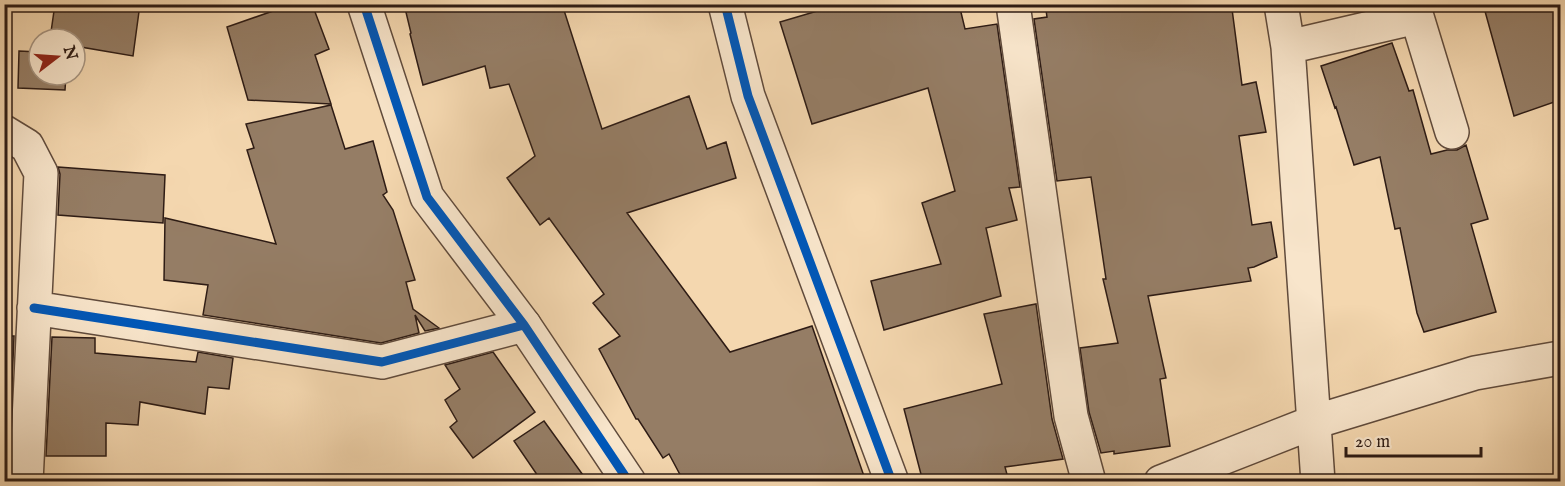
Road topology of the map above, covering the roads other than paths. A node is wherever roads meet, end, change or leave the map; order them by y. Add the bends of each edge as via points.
1 (364, 4) edge
2 (725, 4) edge
3 (1013, 4) edge
4 (1281, 4) edge
5 (1288, 47) junction
6 (4, 132) edge
7 (1452, 132) dead end
8 (34, 308) junction
9 (524, 325) junction
10 (1560, 358) edge
11 (1314, 422) junction
12 (26, 482) edge
13 (629, 482) edge
14 (892, 482) edge
15 (1089, 482) edge
16 (1161, 482) edge
17 (1318, 482) edge

1 - 9 street via 427,197
2 - 14 street via 748,96
3 - 15 street via 1071,416
4 - 5 street
5 - 7 street via 1417,17
5 - 11 street
6 - 8 street via 27,146 41,173
8 - 9 street via 382,362
8 - 12 street
9 - 13 street
10 - 11 street via 1475,374
11 - 16 street
11 - 17 street

